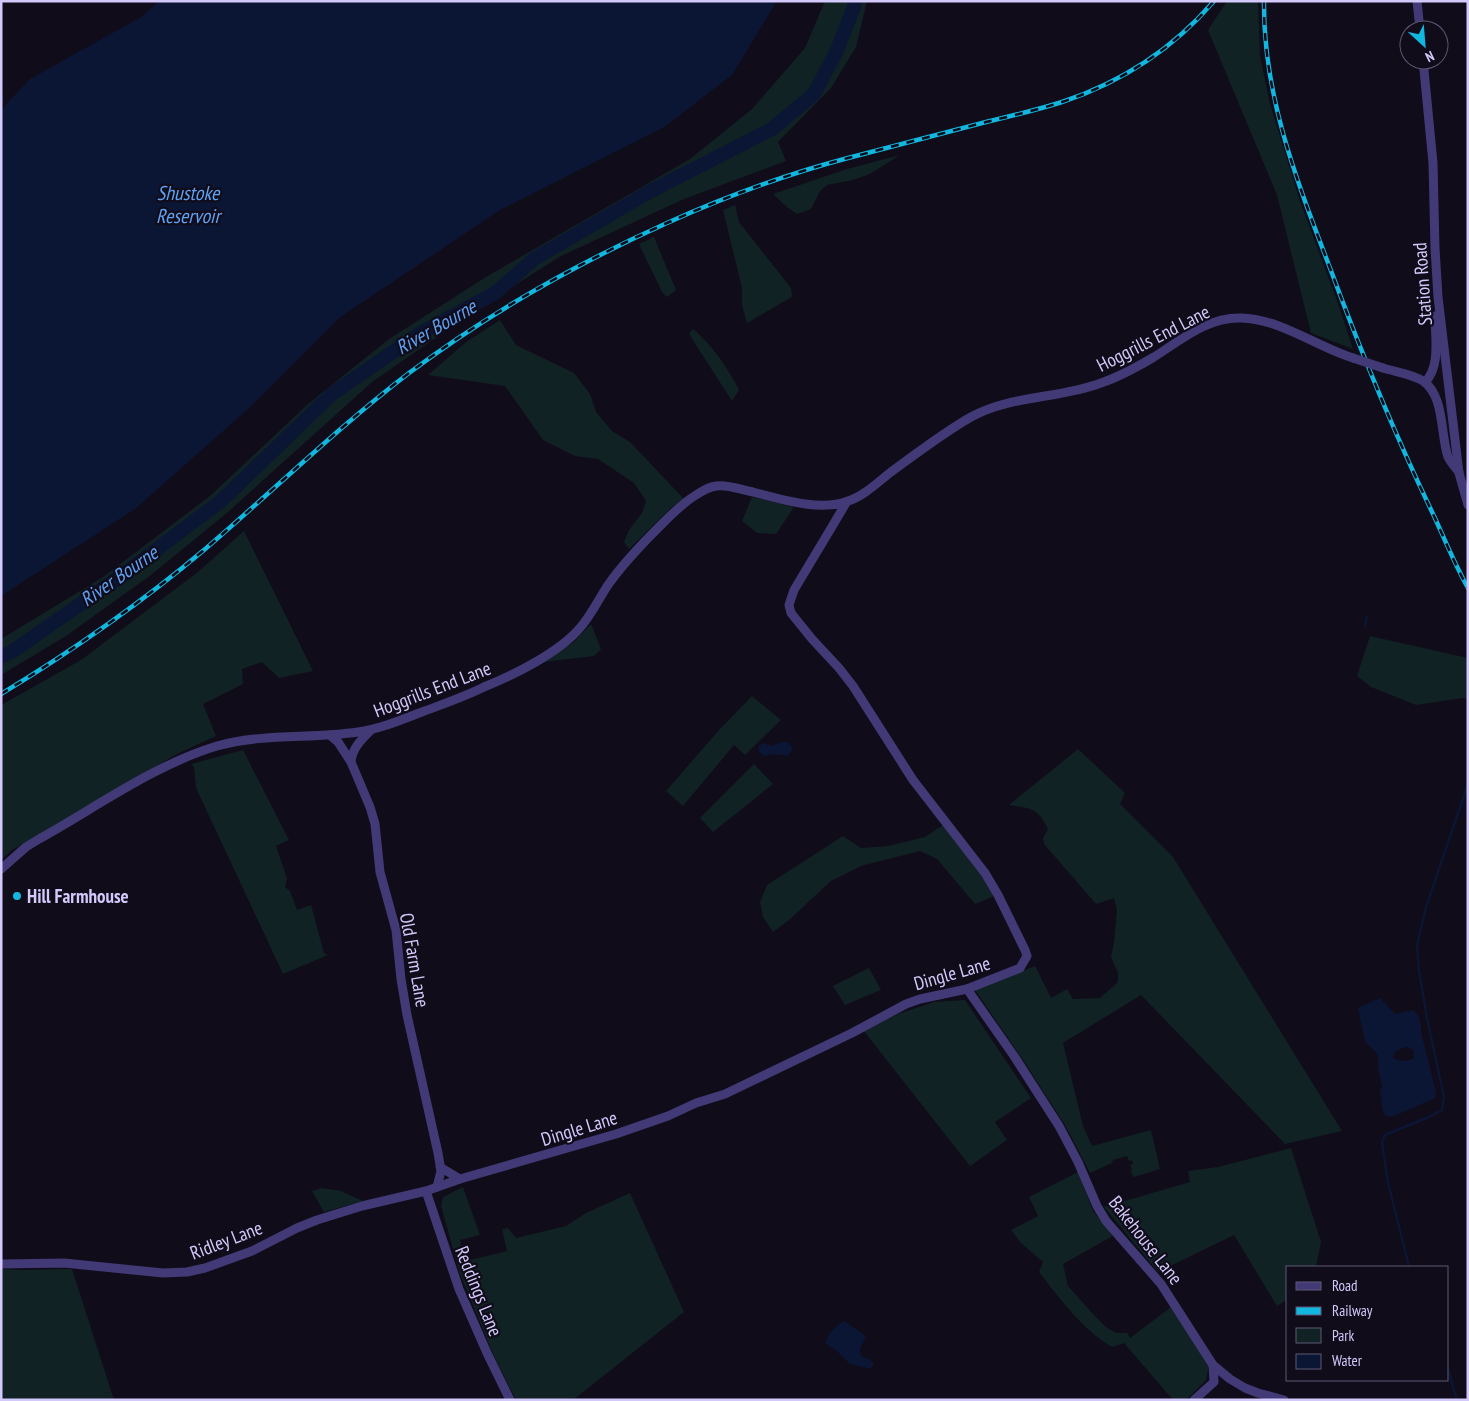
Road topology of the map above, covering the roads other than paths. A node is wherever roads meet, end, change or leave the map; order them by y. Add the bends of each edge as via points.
1 (1417, 1) edge
2 (1419, 20) edge
3 (1424, 70) edge
4 (1438, 297) junction
5 (1425, 382) junction
6 (1460, 473) junction
7 (846, 502) junction
8 (1468, 504) edge
9 (828, 506) junction
10 (834, 525) junction
11 (372, 730) junction
12 (330, 734) junction
13 (351, 762) junction
14 (1, 869) edge
15 (967, 989) junction
16 (440, 1167) junction
17 (460, 1179) junction
18 (437, 1187) junction
19 (426, 1191) junction
20 (1, 1264) edge
21 (1213, 1365) junction
22 (1228, 1377) junction
23 (1214, 1382) junction
24 (510, 1400) edge
25 (1194, 1400) edge
26 (1284, 1400) edge

1 - 2 street
3 - 4 street, Station Road via 1433,163
4 - 5 street via 1435,362 1430,378
4 - 6 street, Station Road
5 - 6 street via 1436,398 1447,455
5 - 7 street, Hoggrills End Lane, bridge via 1352,358 1258,319 1232,318 1212,322 1137,367 1102,383 982,412
6 - 8 street, Station Road
7 - 9 street
7 - 10 street, Dingle Lane
9 - 10 street
9 - 11 street, Hoggrills End Lane via 722,486 703,491 672,514 631,556 606,587 584,623 567,641 485,687
10 - 15 street, Dingle Lane via 794,590 790,613 853,686 914,780 985,873 1027,956 1020,968
11 - 12 street, Hoggrills End Lane
11 - 13 street via 356,746
12 - 13 street, Old Farm Lane
12 - 14 street, Hoggrills End Lane via 240,742 193,755 139,781 39,839
13 - 16 street, Old Farm Lane via 375,824 380,872 396,930 408,1015
15 - 17 street, Dingle Lane via 906,1004 725,1094 668,1116
15 - 21 street, Bakehouse Lane via 1059,1126 1106,1221 1162,1284
16 - 17 street
16 - 18 street, Old Farm Lane
17 - 18 street, Dingle Lane
18 - 19 street, Dingle Lane
19 - 20 street, Ridley Lane via 318,1220 236,1258 187,1272 163,1274 64,1263
19 - 24 street, Reddings Lane via 459,1289
21 - 22 street, Bakehouse Lane
21 - 23 street
22 - 23 street
22 - 26 street, Bakehouse Lane via 1249,1390
23 - 25 street

